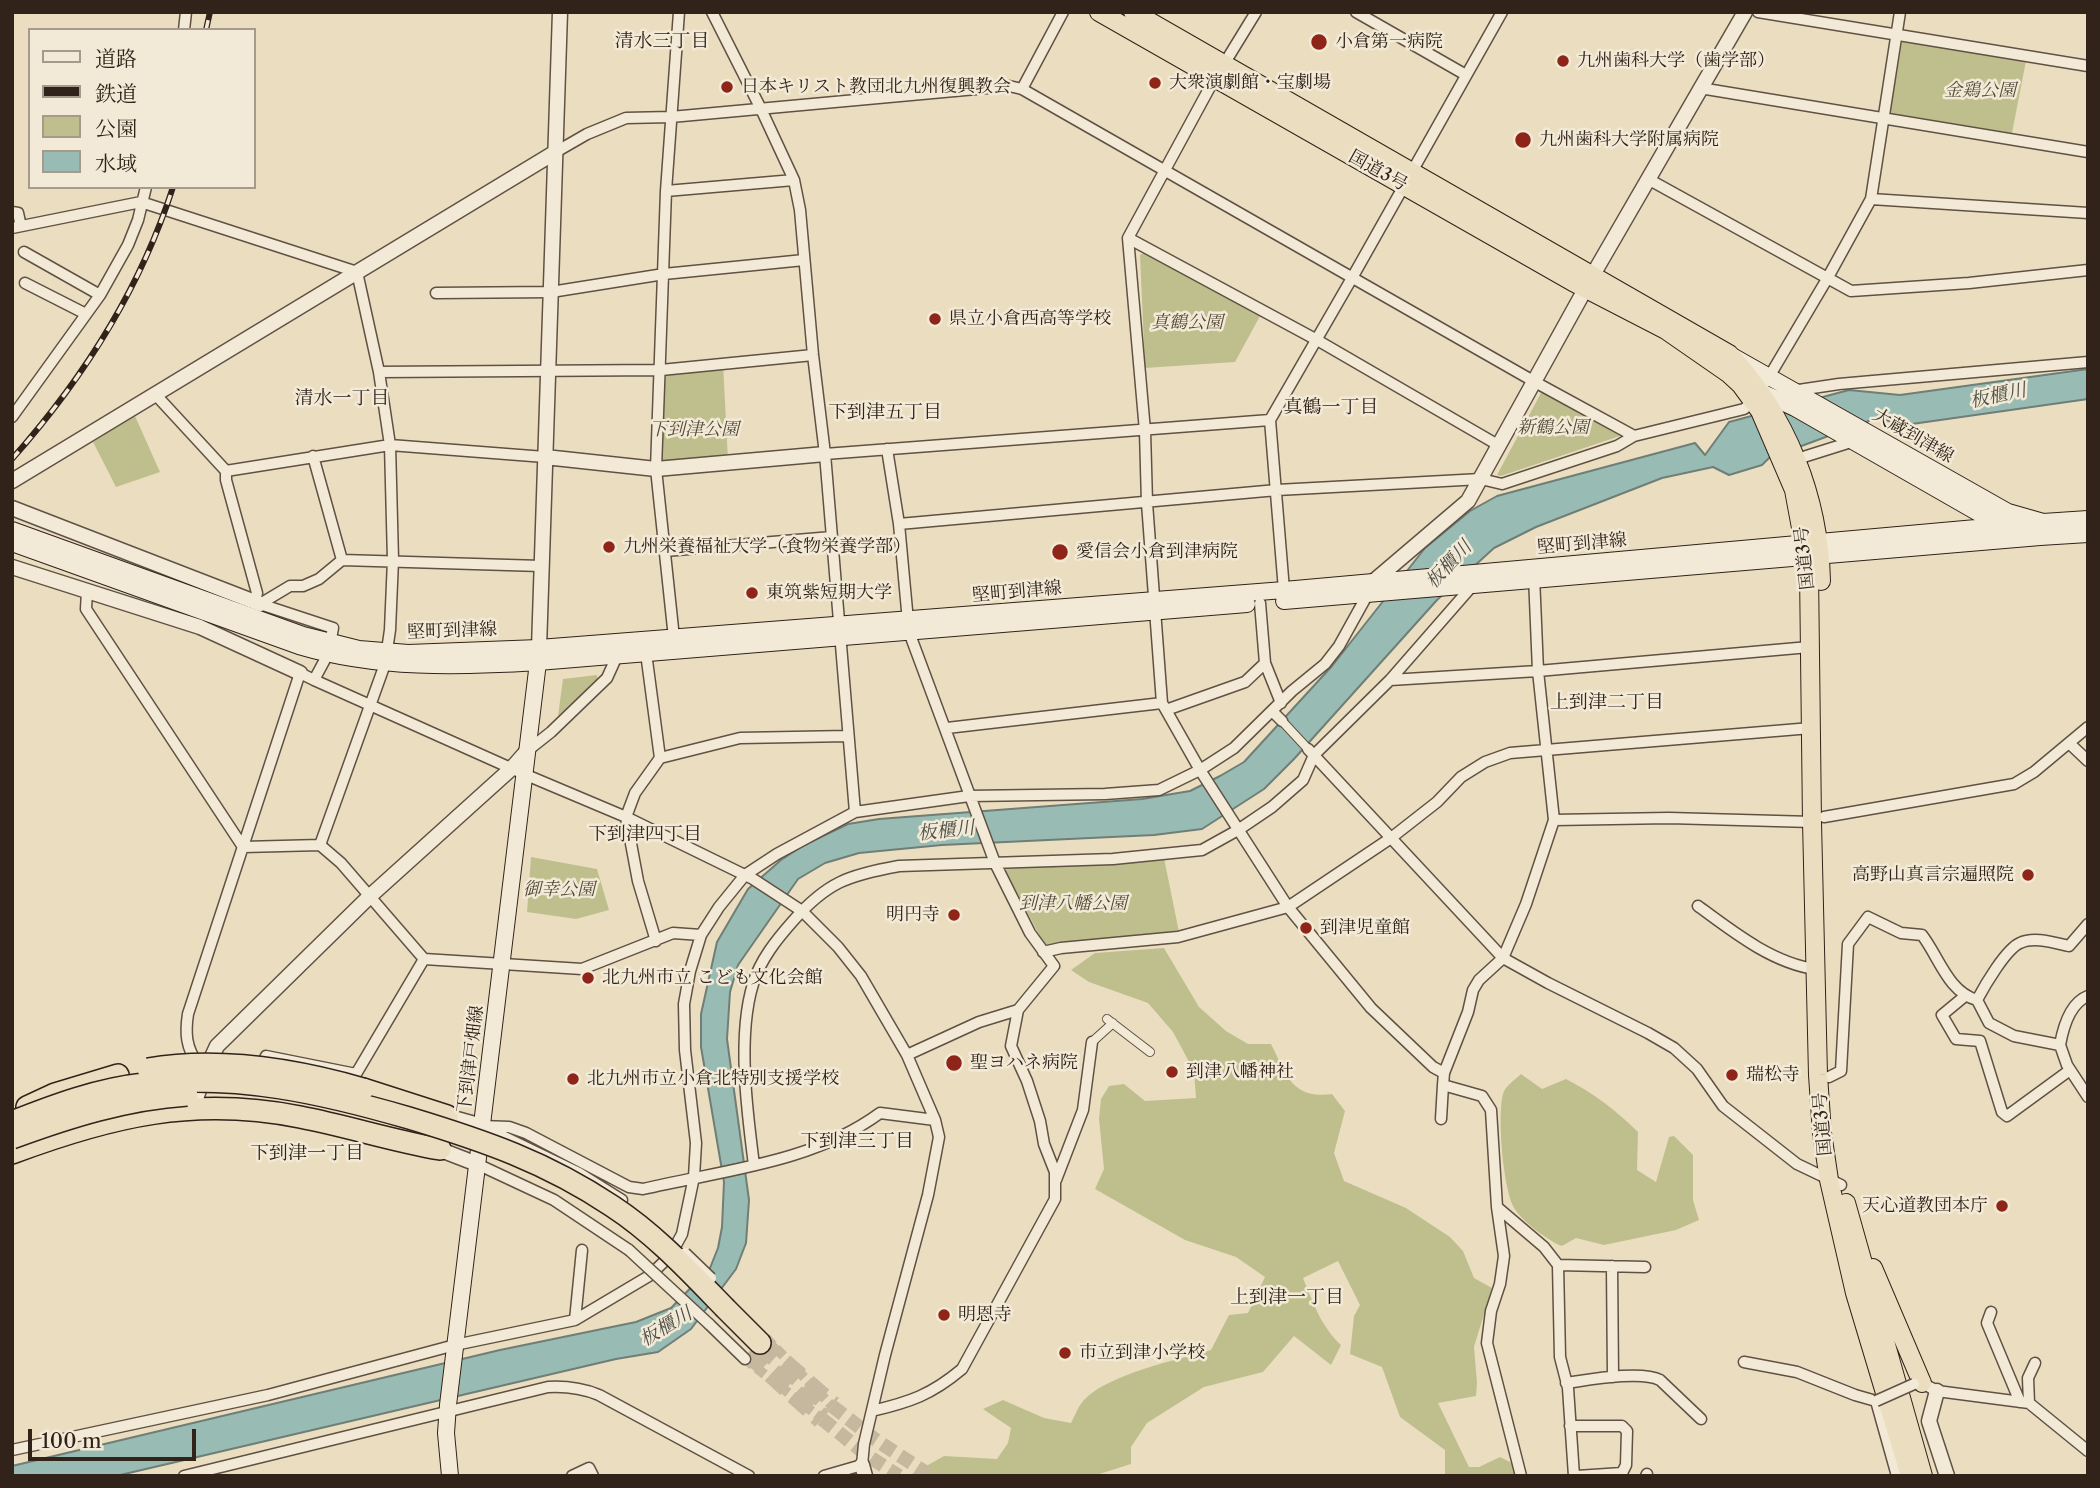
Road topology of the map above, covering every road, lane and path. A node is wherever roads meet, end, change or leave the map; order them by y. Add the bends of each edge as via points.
1 (560, 12) edge
2 (678, 12) edge
3 (712, 12) edge
4 (1063, 12) edge
5 (1099, 12) edge
6 (1133, 12) edge
7 (1256, 12) edge
8 (1356, 12) edge
9 (1502, 12) edge
10 (1745, 12) edge
11 (1758, 12) edge
12 (1900, 12) edge
13 (1896, 35) junction
14 (2088, 66) edge
15 (1220, 72) junction
16 (1466, 75) junction
17 (1700, 88) junction
18 (1022, 89) junction
19 (761, 108) junction
20 (671, 117) junction
21 (1885, 118) junction
22 (2088, 152) edge
23 (555, 153) junction
24 (1165, 170) junction
25 (1408, 179) junction
26 (1648, 179) junction
27 (794, 180) junction
28 (145, 189) edge
29 (667, 191) junction
30 (1871, 199) junction
31 (141, 202) junction
32 (12, 212) edge
33 (2088, 213) edge
34 (16, 227) edge
35 (1128, 238) junction
36 (24, 252) dead end
37 (804, 260) junction
38 (2088, 270) edge
39 (358, 272) junction
40 (664, 274) junction
41 (1352, 278) junction
42 (1827, 279) junction
43 (1590, 282) junction
44 (25, 283) dead end
45 (551, 292) junction
46 (436, 293) dead end
47 (100, 295) junction
48 (86, 314) junction
49 (1317, 340) junction
50 (813, 355) junction
51 (2088, 362) edge
52 (549, 370) junction
53 (661, 370) junction
54 (379, 372) junction
55 (1535, 382) junction
56 (155, 394) junction
57 (1763, 398) junction
58 (1795, 400) junction
59 (12, 417) edge
60 (1270, 420) junction
61 (1145, 431) junction
62 (1634, 436) junction
63 (1847, 439) junction
64 (390, 445) junction
65 (1498, 445) junction
66 (887, 449) junction
67 (825, 454) junction
68 (1789, 454) junction
69 (313, 456) junction
70 (545, 457) junction
71 (656, 469) junction
72 (226, 471) junction
73 (1480, 479) junction
74 (12, 481) edge
75 (1277, 490) junction
76 (1147, 503) junction
77 (12, 508) edge
78 (2088, 519) edge
79 (899, 524) junction
80 (2002, 527) junction
81 (12, 530) edge
82 (2042, 530) junction
83 (2088, 534) edge
84 (832, 537) junction
85 (12, 543) edge
86 (1812, 550) junction
87 (665, 551) junction
88 (342, 560) junction
89 (393, 560) junction
90 (541, 566) junction
91 (12, 568) edge
92 (1533, 574) junction
93 (1475, 579) junction
94 (1377, 587) junction
95 (1284, 590) junction
96 (87, 591) junction
97 (197, 602) junction
98 (258, 603) junction
99 (1261, 603) junction
100 (1154, 606) junction
101 (908, 626) junction
102 (839, 632) junction
103 (674, 638) junction
104 (1809, 648) junction
105 (330, 649) junction
106 (646, 653) junction
107 (539, 655) junction
108 (617, 656) junction
109 (386, 658) junction
110 (1265, 663) junction
111 (1538, 671) junction
112 (300, 673) junction
113 (314, 680) junction
114 (1390, 680) junction
115 (1281, 703) junction
116 (370, 705) junction
117 (1164, 706) junction
118 (1272, 711) junction
119 (1282, 721) joint
120 (2088, 727) edge
121 (947, 728) junction
122 (1811, 728) junction
123 (849, 736) junction
124 (2069, 743) junction
125 (1546, 749) junction
126 (527, 751) junction
127 (1311, 752) junction
128 (660, 758) junction
129 (2088, 761) edge
130 (1200, 770) junction
131 (518, 771) junction
132 (971, 800) junction
133 (855, 812) junction
134 (626, 817) junction
135 (1554, 820) junction
136 (1818, 820) junction
137 (1238, 830) junction
138 (1391, 838) junction
139 (320, 845) junction
140 (243, 847) junction
141 (993, 858) junction
142 (749, 877) junction
143 (369, 897) junction
144 (1698, 906) dead end
145 (1288, 907) junction
146 (797, 908) junction
147 (2088, 924) edge
148 (701, 935) junction
149 (656, 942) junction
150 (1043, 952) junction
151 (1503, 957) junction
152 (424, 959) junction
153 (502, 965) junction
154 (1815, 969) junction
155 (1965, 996) junction
156 (2088, 996) edge
157 (1978, 1000) junction
158 (1018, 1010) junction
159 (1092, 1042) joint
160 (2060, 1045) junction
161 (1150, 1052) dead end
162 (907, 1055) junction
163 (2070, 1070) junction
164 (205, 1072) junction
165 (1444, 1073) junction
166 (256, 1076) junction
167 (1829, 1077) junction
168 (1443, 1085) junction
169 (2088, 1097) edge
170 (196, 1099) junction
171 (12, 1114) edge
172 (447, 1116) junction
173 (1441, 1119) dead end
174 (935, 1120) junction
175 (12, 1122) edge
176 (482, 1126) junction
177 (12, 1127) edge
178 (12, 1139) edge
179 (12, 1147) edge
180 (440, 1149) junction
181 (12, 1153) edge
182 (477, 1164) junction
183 (754, 1165) junction
184 (694, 1177) junction
185 (1055, 1182) junction
186 (1835, 1182) junction
187 (1497, 1207) junction
188 (582, 1250) dead end
189 (1859, 1252) junction
190 (1558, 1265) junction
191 (1612, 1266) junction
192 (1645, 1267) dead end
193 (1991, 1312) dead end
194 (721, 1313) junction
195 (575, 1320) junction
196 (755, 1348) tunnel mouth
197 (454, 1350) junction
198 (1744, 1362) dead end
199 (2035, 1363) dead end
200 (1613, 1377) junction
201 (1566, 1383) junction
202 (1924, 1386) junction
203 (1876, 1401) junction
204 (2025, 1403) junction
205 (448, 1408) junction
206 (872, 1411) junction
207 (1701, 1419) dead end
208 (1570, 1426) junction
209 (12, 1450) edge
210 (2088, 1451) edge
211 (864, 1471) edge
212 (184, 1476) edge
213 (450, 1476) edge
214 (572, 1476) edge
215 (593, 1476) edge
216 (749, 1476) edge
217 (824, 1476) edge
218 (1521, 1476) edge
219 (1576, 1476) edge
220 (1897, 1476) edge
221 (1910, 1476) edge
222 (1923, 1476) edge
223 (1947, 1476) edge

1 - 23 street
2 - 20 street
3 - 19 street
4 - 18 street
5 - 15 highway, 国道3号
6 - 15 highway, 国道3号
7 - 15 street
8 - 16 street
9 - 16 street
10 - 17 street
11 - 13 street
12 - 13 street
13 - 14 street
13 - 21 street
15 - 24 street
15 - 25 highway, 国道3号
16 - 25 street
17 - 21 street
17 - 26 street
18 - 19 street via 1009,86
18 - 24 street
19 - 20 street
19 - 27 street
20 - 23 street via 626,118
20 - 29 street
21 - 22 street
21 - 30 street
23 - 39 street
23 - 45 street
24 - 35 street
24 - 41 street
25 - 41 street
25 - 43 highway, 国道3号
26 - 42 street
26 - 43 street
27 - 29 street
27 - 37 street
28 - 31 street
29 - 40 street
30 - 33 street
30 - 42 street
31 - 34 street
31 - 39 street
31 - 47 street via 128,245
32 - 34 street via 18,213
35 - 49 street
35 - 61 street
36 - 47 street
37 - 40 street
37 - 50 street
38 - 42 street via 1851,291
39 - 54 street
39 - 56 street
40 - 45 street
40 - 53 street
41 - 49 street
41 - 55 street
42 - 57 street
43 - 55 street
43 - 57 highway, 国道3号
43 - 57 highway, 国道3号 via 1729,354
44 - 48 street
45 - 46 street
45 - 52 street
47 - 48 street
48 - 59 street
49 - 60 street
49 - 65 street
50 - 53 street
50 - 67 street
51 - 58 street via 1839,384
52 - 53 street
52 - 54 street
52 - 70 street
53 - 71 street
54 - 64 street
55 - 62 street
55 - 65 street
56 - 72 street
56 - 74 street
57 - 58 main road, 大蔵到津線
57 - 62 street via 1744,409
57 - 68 highway, 国道3号
58 - 63 main road, 大蔵到津線
58 - 82 main road, 大蔵到津線 via 1811,400
60 - 61 street
60 - 75 street
61 - 66 street
61 - 76 street
62 - 73 street via 1617,446 1502,484
63 - 68 street
63 - 80 main road, 大蔵到津線
64 - 69 street
64 - 70 street
64 - 89 street
65 - 73 street
66 - 67 street
66 - 79 street
67 - 71 street
67 - 84 street
68 - 86 highway, 国道3号 via 1808,489
69 - 72 street
69 - 88 street
70 - 71 street
70 - 90 street
71 - 87 street
72 - 98 street
73 - 75 street
73 - 94 street via 1468,501
75 - 76 street
75 - 95 street
76 - 79 street
76 - 100 street
77 - 98 street
78 - 82 main road, 大蔵到津線
79 - 101 street
80 - 82 main road, 堅町到津線
80 - 86 main road, 堅町到津線
81 - 97 main road, 堅町到津線
82 - 83 main road, 大蔵到津線
82 - 86 main road, 堅町到津線
84 - 87 street
84 - 102 street
85 - 97 main road, 堅町到津線
86 - 92 main road, 堅町到津線
86 - 104 highway, 国道3号
86 - 136 highway, 国道3号
87 - 103 street
88 - 89 street
88 - 98 street via 319,579 290,586
89 - 90 street
89 - 109 street
90 - 107 street
91 - 96 street
92 - 93 main road, 堅町到津線
92 - 111 street
93 - 94 main road, 堅町到津線
93 - 94 main road, 堅町到津線 via 1457,587
93 - 114 street
94 - 95 main road, 堅町到津線
94 - 99 main road, 堅町到津線
94 - 115 street via 1325,664
95 - 100 main road, 堅町到津線
96 - 112 street via 200,627
96 - 140 street via 86,609
97 - 105 main road, 堅町到津線 via 303,635
98 - 105 street via 333,628
99 - 100 main road, 堅町到津線
99 - 110 street
100 - 101 main road, 堅町到津線
100 - 117 street
101 - 102 main road, 堅町到津線
101 - 121 street
102 - 103 main road, 堅町到津線
102 - 106 main road, 堅町到津線
102 - 123 street
103 - 107 main road, 堅町到津線
104 - 111 street
104 - 122 highway, 国道3号
105 - 109 main road, 堅町到津線
105 - 113 street
106 - 108 main road, 堅町到津線
106 - 128 street
107 - 108 main road, 堅町到津線
107 - 109 main road, 堅町到津線 via 440,665
107 - 126 main road, 下到津戸畑線
108 - 126 street via 607,678
109 - 116 street
110 - 115 street
110 - 117 street via 1245,682
111 - 114 street
111 - 125 street
112 - 113 street
112 - 140 street
113 - 116 street
114 - 127 street
115 - 118 street
116 - 131 street
116 - 139 street
117 - 121 street
117 - 130 street
118 - 119 street
118 - 130 street via 1234,748
119 - 127 street
120 - 124 street
121 - 132 street
122 - 125 street
122 - 136 highway, 国道3号
123 - 128 street via 740,738
123 - 133 street
124 - 129 street
124 - 136 street via 2014,784
125 - 135 street
125 - 138 street via 1510,753 1485,762
126 - 131 main road, 下到津戸畑線
127 - 137 street via 1303,780
127 - 138 street
128 - 134 street via 635,793
130 - 132 street via 1159,790
130 - 137 street
131 - 134 street
131 - 143 street
131 - 153 main road, 下到津戸畑線
132 - 133 street
132 - 141 street
133 - 142 street via 777,854
134 - 142 street
134 - 149 street
135 - 136 street
135 - 151 street
136 - 154 highway, 国道3号
136 - 167 highway, 国道3号
137 - 141 street via 1202,850 1113,859
137 - 145 street
138 - 145 street
138 - 151 street
139 - 140 street
139 - 143 street
140 - 164 street via 185,1030 189,1052
141 - 146 street via 870,871 844,879
141 - 150 street
142 - 146 street
142 - 148 street via 719,906
143 - 152 street
143 - 164 street via 217,1046
144 - 154 street via 1754,944 1797,967
145 - 150 street via 1178,937
145 - 165 street via 1371,1008
146 - 162 street via 861,976
146 - 183 street via 765,958 748,1004 746,1104
147 - 157 street via 2069,946 2032,940 2019,943 1993,972
148 - 149 street via 673,933
148 - 184 street via 684,1004 696,1143
149 - 153 street via 582,970
150 - 158 street via 1054,966
151 - 165 street via 1473,990
151 - 186 street via 1674,1048 1697,1069 1723,1107 1797,1164
152 - 153 street
152 - 166 street via 356,1074 266,1056
153 - 176 main road, 下到津戸畑線
154 - 186 highway, 国道3号 via 1822,1133
155 - 157 street
155 - 163 street via 1942,1015 1956,1039 1980,1041 2007,1116
155 - 167 street via 1922,934 1901,933 1868,917 1848,944 1841,1072
156 - 160 street via 2069,1017
157 - 160 street via 1989,1023 2014,1036
158 - 162 street via 979,1022
158 - 185 street via 1011,1045 1027,1081
159 - 161 street via 1110,1021
159 - 185 street via 1083,1110
160 - 163 street
162 - 174 street
163 - 169 street
164 - 166 street
164 - 170 street
164 - 177 street via 100,1096
165 - 168 street
166 - 172 street via 312,1084
167 - 186 highway, 国道3号
168 - 173 street
168 - 187 street via 1482,1096 1491,1110
170 - 179 street via 108,1112
170 - 180 street via 308,1110
171 - 172 highway, bridge via 85,1084 155,1068 219,1065 281,1070 363,1089
172 - 176 street
174 - 183 street via 880,1113 857,1130 801,1155
174 - 206 street via 939,1137 934,1170
175 - 194 highway, bridge via 112,1089 172,1081 271,1085 346,1100 486,1141 554,1171 641,1227
176 - 182 main road, 下到津戸畑線
176 - 184 street via 526,1133 629,1187 643,1189
176 - 194 street, bridge via 579,1173 654,1225
178 - 194 highway, bridge via 76,1115 169,1096 269,1097 343,1111 482,1152 548,1180 634,1235
180 - 181 highway via 271,1112 197,1108 125,1117
180 - 182 street
182 - 194 street, bridge via 554,1200
182 - 197 main road, 下到津戸畑線
183 - 184 street
184 - 195 street via 682,1234 670,1256 649,1276
185 - 206 street via 1055,1199 962,1369 914,1401
186 - 189 highway, 国道3号
186 - 221 highway, 国道3号 via 1856,1293
187 - 190 street
187 - 218 street via 1504,1256 1487,1343
188 - 195 street
189 - 202 highway via 1873,1269
189 - 222 highway, 国道3号
190 - 191 street
190 - 201 street via 1560,1357
191 - 192 street
191 - 200 street
193 - 204 street via 1987,1323
194 - 196 highway
195 - 197 street
197 - 205 main road, 下到津戸畑線
197 - 209 street
198 - 203 street via 1797,1372
199 - 204 street
200 - 201 street
200 - 207 street via 1660,1380
201 - 208 street
202 - 203 street, bridge
202 - 204 street
202 - 223 street via 1929,1421
203 - 220 street
204 - 210 street
205 - 212 street
205 - 213 main road, 下到津戸畑線
205 - 216 street via 548,1387 584,1389
206 - 211 street
208 - 219 street
208 - 219 street via 1622,1426 1627,1431 1622,1473
211 - 217 street
214 - 215 street via 589,1468

